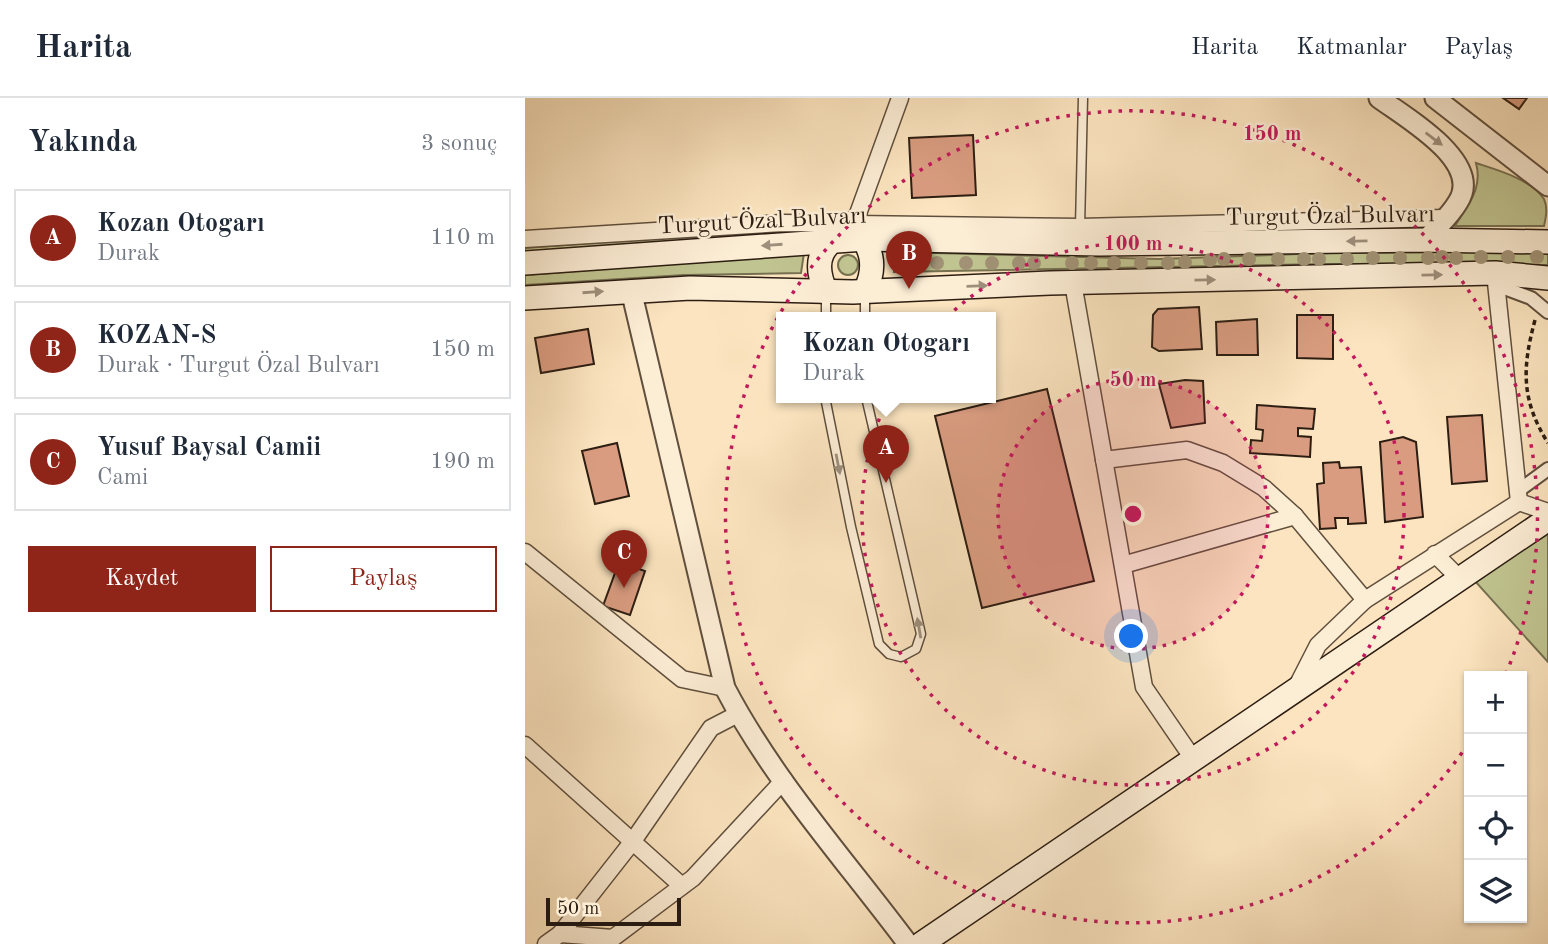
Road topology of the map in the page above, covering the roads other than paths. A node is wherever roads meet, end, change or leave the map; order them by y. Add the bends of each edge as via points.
1 (900, 98) edge
2 (1083, 98) edge
3 (1379, 98) edge
4 (1435, 98) edge
5 (1548, 186) edge
6 (1445, 218) junction
7 (1080, 227) junction
8 (860, 230) junction
9 (525, 239) edge
10 (1426, 240) junction
11 (832, 241) junction
12 (1548, 242) edge
13 (525, 263) edge
14 (1548, 278) edge
15 (1496, 279) junction
16 (1073, 283) junction
17 (631, 290) junction
18 (865, 291) junction
19 (826, 292) junction
20 (525, 298) edge
21 (1544, 308) edge
22 (826, 312) edge
23 (865, 312) edge
24 (826, 403) edge
25 (867, 403) edge
26 (1104, 460) junction
27 (1548, 468) edge
28 (1519, 497) junction
29 (1548, 512) edge
30 (1295, 516) junction
31 (1548, 519) edge
32 (525, 552) edge
33 (1435, 554) junction
34 (1123, 565) junction
35 (1461, 580) junction
36 (1365, 600) junction
37 (725, 688) junction
38 (1295, 691) junction
39 (738, 714) junction
40 (525, 746) edge
41 (1194, 760) junction
42 (784, 780) junction
43 (633, 841) junction
44 (682, 886) junction
45 (553, 939) edge
46 (615, 941) edge
47 (908, 944) edge
48 (921, 944) edge

1 - 8 street
2 - 7 lane
3 -> 6 street via 1451,152 1464,179 1460,201
4 - 5 street
6 - 7 street, Turgut Özal Bulvarı
6 - 10 street
7 - 8 street, Turgut Özal Bulvarı
8 - 9 street, Turgut Özal Bulvarı via 736,225
10 -> 8 main road, Turgut Özal Bulvarı via 1099,244
8 - 11 main road, Turgut Özal Bulvarı
8 - 18 main road via 871,250 874,269
10 - 12 main road, Turgut Özal Bulvarı
11 -> 13 main road, Turgut Özal Bulvarı
11 - 19 main road via 820,254 818,268
14 - 15 main road
16 -> 15 main road
15 - 21 street
15 - 28 street
18 -> 16 main road
16 - 26 street
17 - 19 main road
20 -> 17 main road
17 - 37 street
18 - 19 main road
18 - 23 lane
19 - 22 lane
24 -> 25 lane via 879,644 889,654 901,657 916,649 921,634
26 - 30 street via 1187,450 1223,463 1264,488
26 - 34 street
27 - 28 street
28 - 29 street
28 - 33 street
30 - 34 street
30 - 36 street
31 - 35 main road
32 - 37 street via 682,679
33 - 35 street
33 - 36 street
34 - 41 street via 1144,687
35 - 38 main road
36 - 38 street via 1318,645
37 - 39 street
38 - 41 main road
39 - 42 street
39 - 43 street via 711,727
40 - 43 street
41 - 48 main road
42 - 44 street
42 - 47 street
43 - 44 street
43 - 45 street
44 - 46 street
45 - 46 street

